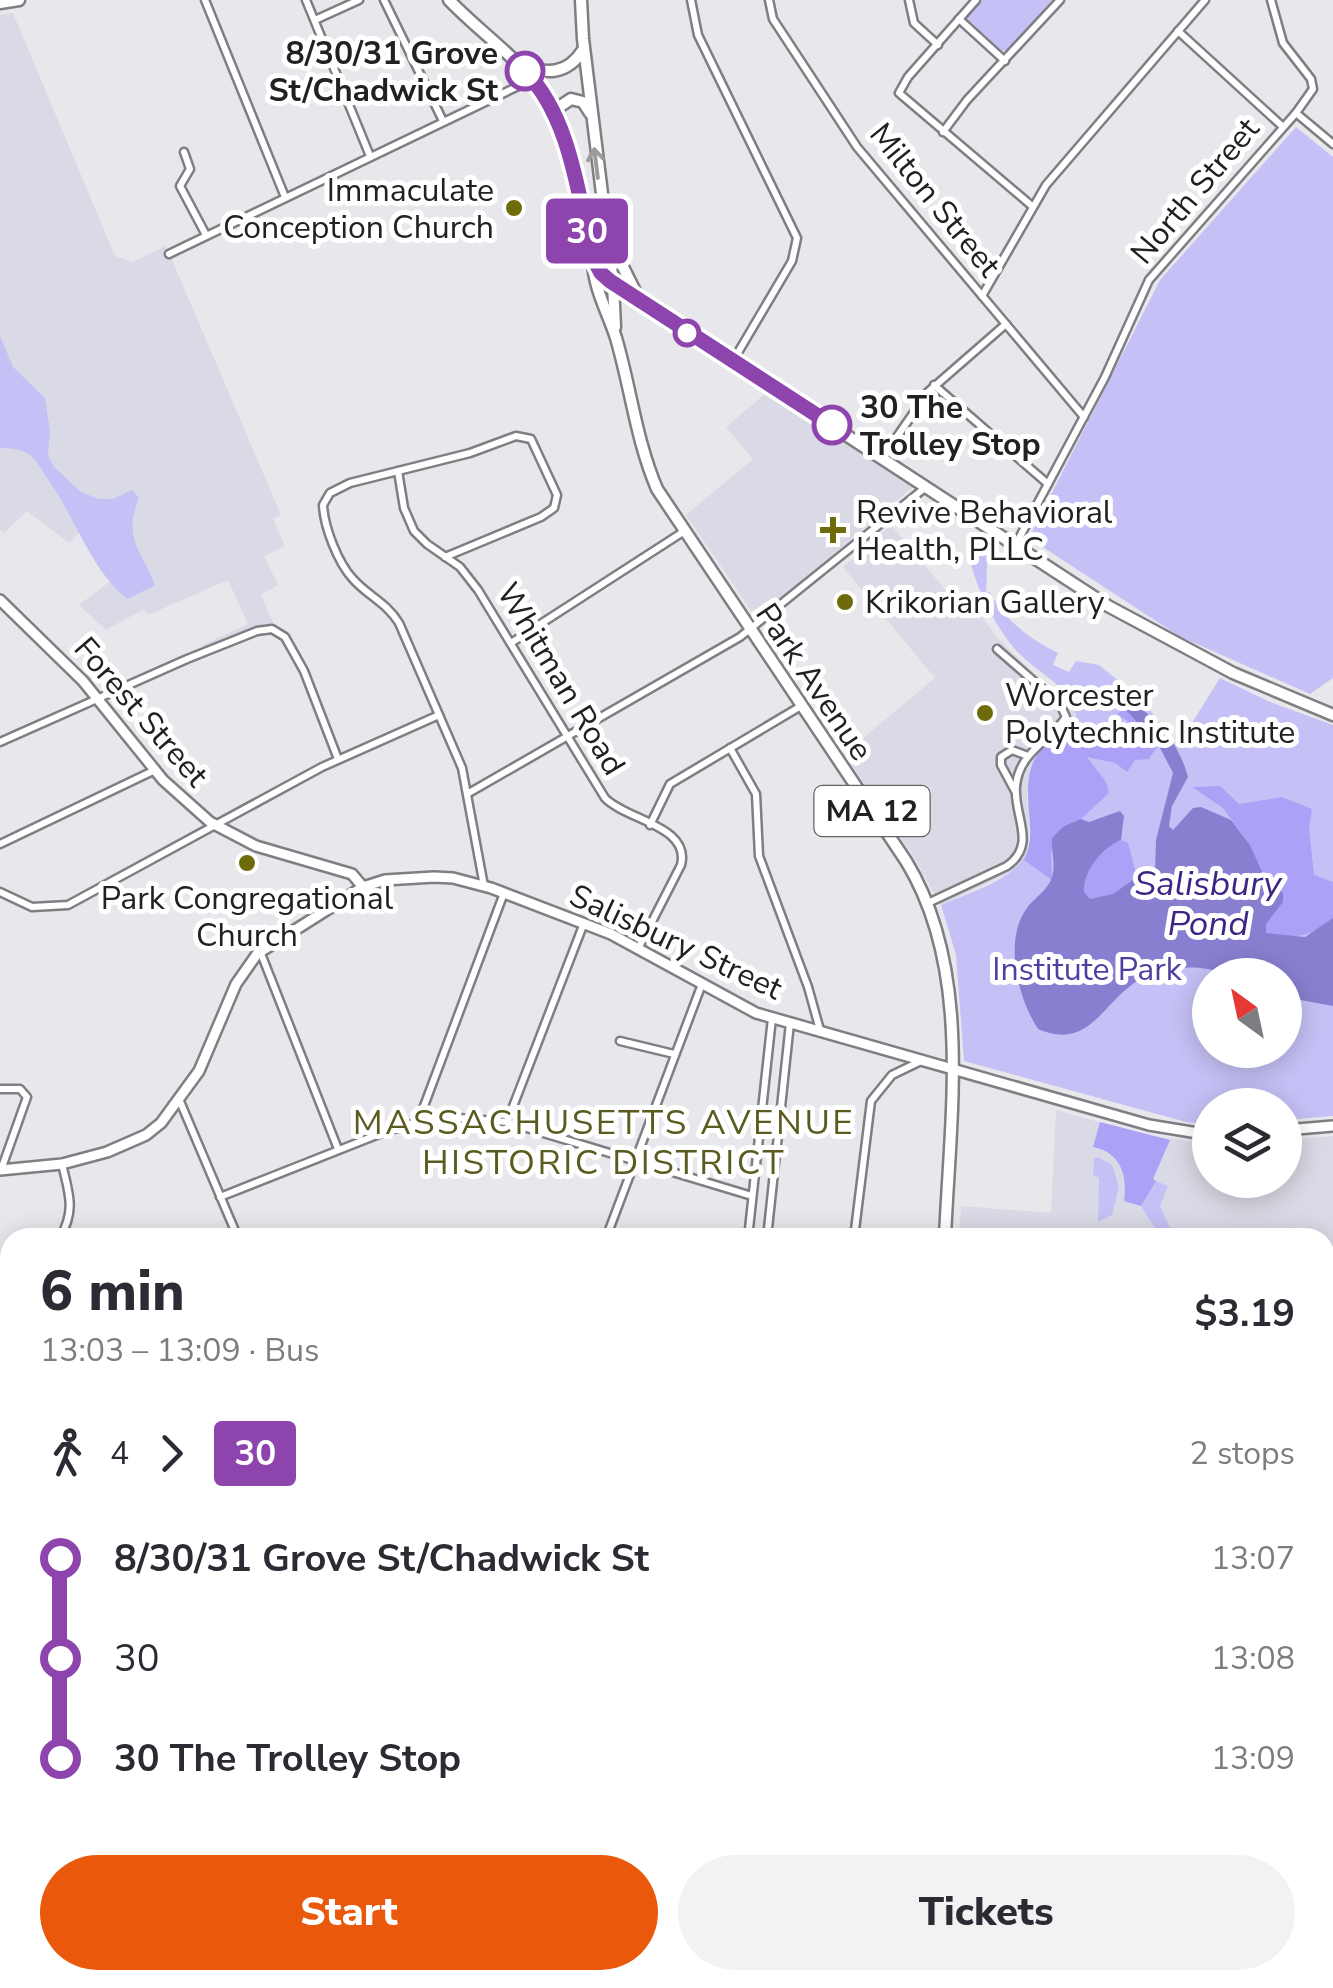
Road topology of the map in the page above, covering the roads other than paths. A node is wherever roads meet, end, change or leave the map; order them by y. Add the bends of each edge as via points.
1 (19, 0) edge
2 (205, 0) edge
3 (306, 0) edge
4 (359, 0) edge
5 (384, 0) edge
6 (449, 0) edge
7 (581, 0) edge
8 (692, 0) edge
9 (768, 0) edge
10 (909, 0) edge
11 (976, 0) edge
12 (1060, 0) edge
13 (1204, 0) edge
14 (1271, 0) edge
15 (0, 3) edge
16 (959, 19) junction
17 (314, 20) junction
18 (1178, 31) junction
19 (938, 44) junction
20 (584, 50) junction
21 (1006, 60) junction
22 (515, 61) junction
23 (532, 79) junction
24 (1296, 113) junction
25 (591, 114) junction
26 (556, 118) junction
27 (444, 122) junction
28 (1282, 126) junction
29 (942, 132) junction
30 (1333, 144) edge
31 (184, 152) dead end
32 (370, 156) junction
33 (284, 197) junction
34 (1032, 206) junction
35 (603, 212) junction
36 (206, 236) junction
37 (169, 254) dead end
38 (593, 258) junction
39 (613, 283) junction
40 (982, 296) junction
41 (640, 300) junction
42 (1006, 324) junction
43 (616, 338) junction
44 (733, 362) junction
45 (934, 385) junction
46 (1084, 417) junction
47 (882, 458) junction
48 (398, 472) junction
49 (1048, 484) junction
50 (926, 486) junction
51 (683, 532) junction
52 (1015, 546) junction
53 (446, 557) junction
54 (0, 600) edge
55 (750, 631) junction
56 (511, 643) junction
57 (997, 649) dead end
58 (99, 700) junction
59 (801, 706) junction
60 (439, 715) junction
61 (1333, 715) edge
62 (567, 736) junction
63 (0, 742) edge
64 (730, 748) junction
65 (1028, 756) junction
66 (338, 760) junction
67 (155, 770) junction
68 (467, 794) junction
69 (1016, 794) junction
70 (214, 824) junction
71 (650, 825) junction
72 (0, 844) edge
73 (484, 886) junction
74 (363, 887) junction
75 (0, 892) edge
76 (504, 893) junction
77 (928, 903) junction
78 (584, 923) junction
79 (639, 947) junction
80 (260, 951) junction
81 (702, 984) junction
82 (772, 1018) junction
83 (790, 1023) junction
84 (820, 1031) junction
85 (620, 1041) dead end
86 (674, 1054) junction
87 (924, 1061) junction
88 (952, 1069) junction
89 (0, 1089) edge
90 (179, 1099) junction
91 (418, 1122) junction
92 (507, 1122) junction
93 (1333, 1126) edge
94 (1302, 1129) edge
95 (1192, 1132) edge
96 (338, 1149) junction
97 (634, 1160) junction
98 (62, 1164) junction
99 (1, 1170) edge
100 (752, 1196) junction
101 (220, 1197) junction
102 (65, 1228) edge
103 (234, 1228) edge
104 (610, 1228) edge
105 (749, 1228) edge
106 (768, 1228) edge
107 (855, 1228) edge
108 (944, 1228) edge

1 - 15 main road
2 - 33 street
3 - 17 street
4 - 17 street
5 - 27 street
6 - 22 main road, MA 12
7 - 20 main road, MA 12
8 - 44 street via 698,34 797,238 780,285
9 - 40 street, Milton Street via 773,19 857,147
10 - 19 street via 914,23
11 - 16 street
12 - 21 street
13 - 18 street
14 - 24 street, North Street via 1283,43 1313,88
16 - 19 street
16 - 21 street
17 - 32 street
18 - 28 street
18 - 34 street
19 - 29 street via 898,89
20 - 22 main road via 573,64 550,73
20 - 25 main road, MA 12
21 - 29 street
22 - 23 main road, MA 12
23 - 26 main road, MA 12
23 - 27 street
24 - 28 street, North Street
24 - 30 street
25 - 26 main road via 583,102 571,100
35 -> 25 main road, MA 12
26 - 38 main road, MA 12
27 - 32 street
28 - 46 street, North Street via 1150,280
29 - 34 street
31 - 36 street via 190,168 180,186
32 - 33 street
33 - 36 street
34 - 40 street
35 - 39 main road, MA 12
35 - 41 main road
36 - 37 street
38 - 39 main road
38 - 43 main road, Park Avenue / MA 12
39 - 41 main road
39 - 43 main road, Park Avenue / MA 12
40 - 42 street, Milton Street
41 - 44 main road
42 - 45 street
42 - 46 street, Milton Street
43 - 51 main road, Park Avenue / MA 12 via 644,461
44 - 47 main road
45 - 47 street
45 - 49 street
46 - 49 street, North Street
47 - 50 main road
48 - 53 street, Whitman Road via 411,525
48 - 53 street via 516,436 537,446 557,495 553,510
48 - 60 street via 334,490 324,514 350,576 400,623
49 - 52 street, North Street
50 - 52 main road
50 - 55 street
51 - 55 main road, Park Avenue / MA 12
51 - 56 street
52 - 61 main road via 1147,630
53 - 56 street, Whitman Road via 465,572
54 - 58 main road, Forest Street
55 - 59 main road, Park Avenue / MA 12
55 - 62 street
56 - 62 street, Whitman Road
57 - 65 street via 1066,713
58 - 63 street
58 - 66 street via 187,658 278,630 304,672
58 - 67 main road, Forest Street
59 - 64 street
59 - 77 main road, Park Avenue / MA 12
60 - 66 street
60 - 68 street
62 - 68 street
62 - 71 street, Whitman Road via 604,798
64 - 71 street via 670,784
64 - 84 street via 756,794 759,856
65 - 69 street
65 - 69 street via 1012,750 1001,756
66 - 70 street
67 - 70 main road, Forest Street
67 - 72 street
68 - 73 street
69 - 77 street via 1024,839 1018,857
70 - 74 main road, Forest Street via 256,846 352,874
70 - 75 street via 68,905 32,907
71 - 79 street, Whitman Road via 675,838 684,855
73 - 74 main road, Salisbury Street via 434,876
73 - 76 main road, Salisbury Street
74 - 80 main road, Salisbury Street
76 - 78 main road, Salisbury Street
76 - 91 street
77 - 88 main road, Park Avenue / MA 12 via 946,970
78 - 79 main road, Salisbury Street
78 - 92 street
79 - 81 main road, Salisbury Street
80 - 90 main road, Salisbury Street via 238,979 206,1060
80 - 96 street
81 - 82 main road, Salisbury Street
81 - 86 street
82 - 83 main road, Salisbury Street
82 - 100 street
83 - 84 main road, Salisbury Street
83 - 106 street
84 - 87 main road, Salisbury Street
85 - 86 street
86 - 97 street
87 - 88 main road, Salisbury Street
87 - 107 street via 892,1075 871,1101
88 - 95 main road, Salisbury Street
88 - 108 main road, Park Avenue / MA 12
89 - 99 street via 20,1089 27,1097
90 - 98 main road, Salisbury Street via 137,1140
90 - 101 street
91 - 92 street
91 - 96 street
92 - 97 street
93 - 94 main road
96 - 101 street
97 - 100 street
97 - 104 street
98 - 99 main road, Salisbury Street
98 - 102 street via 71,1206
100 - 105 street
101 - 103 street

